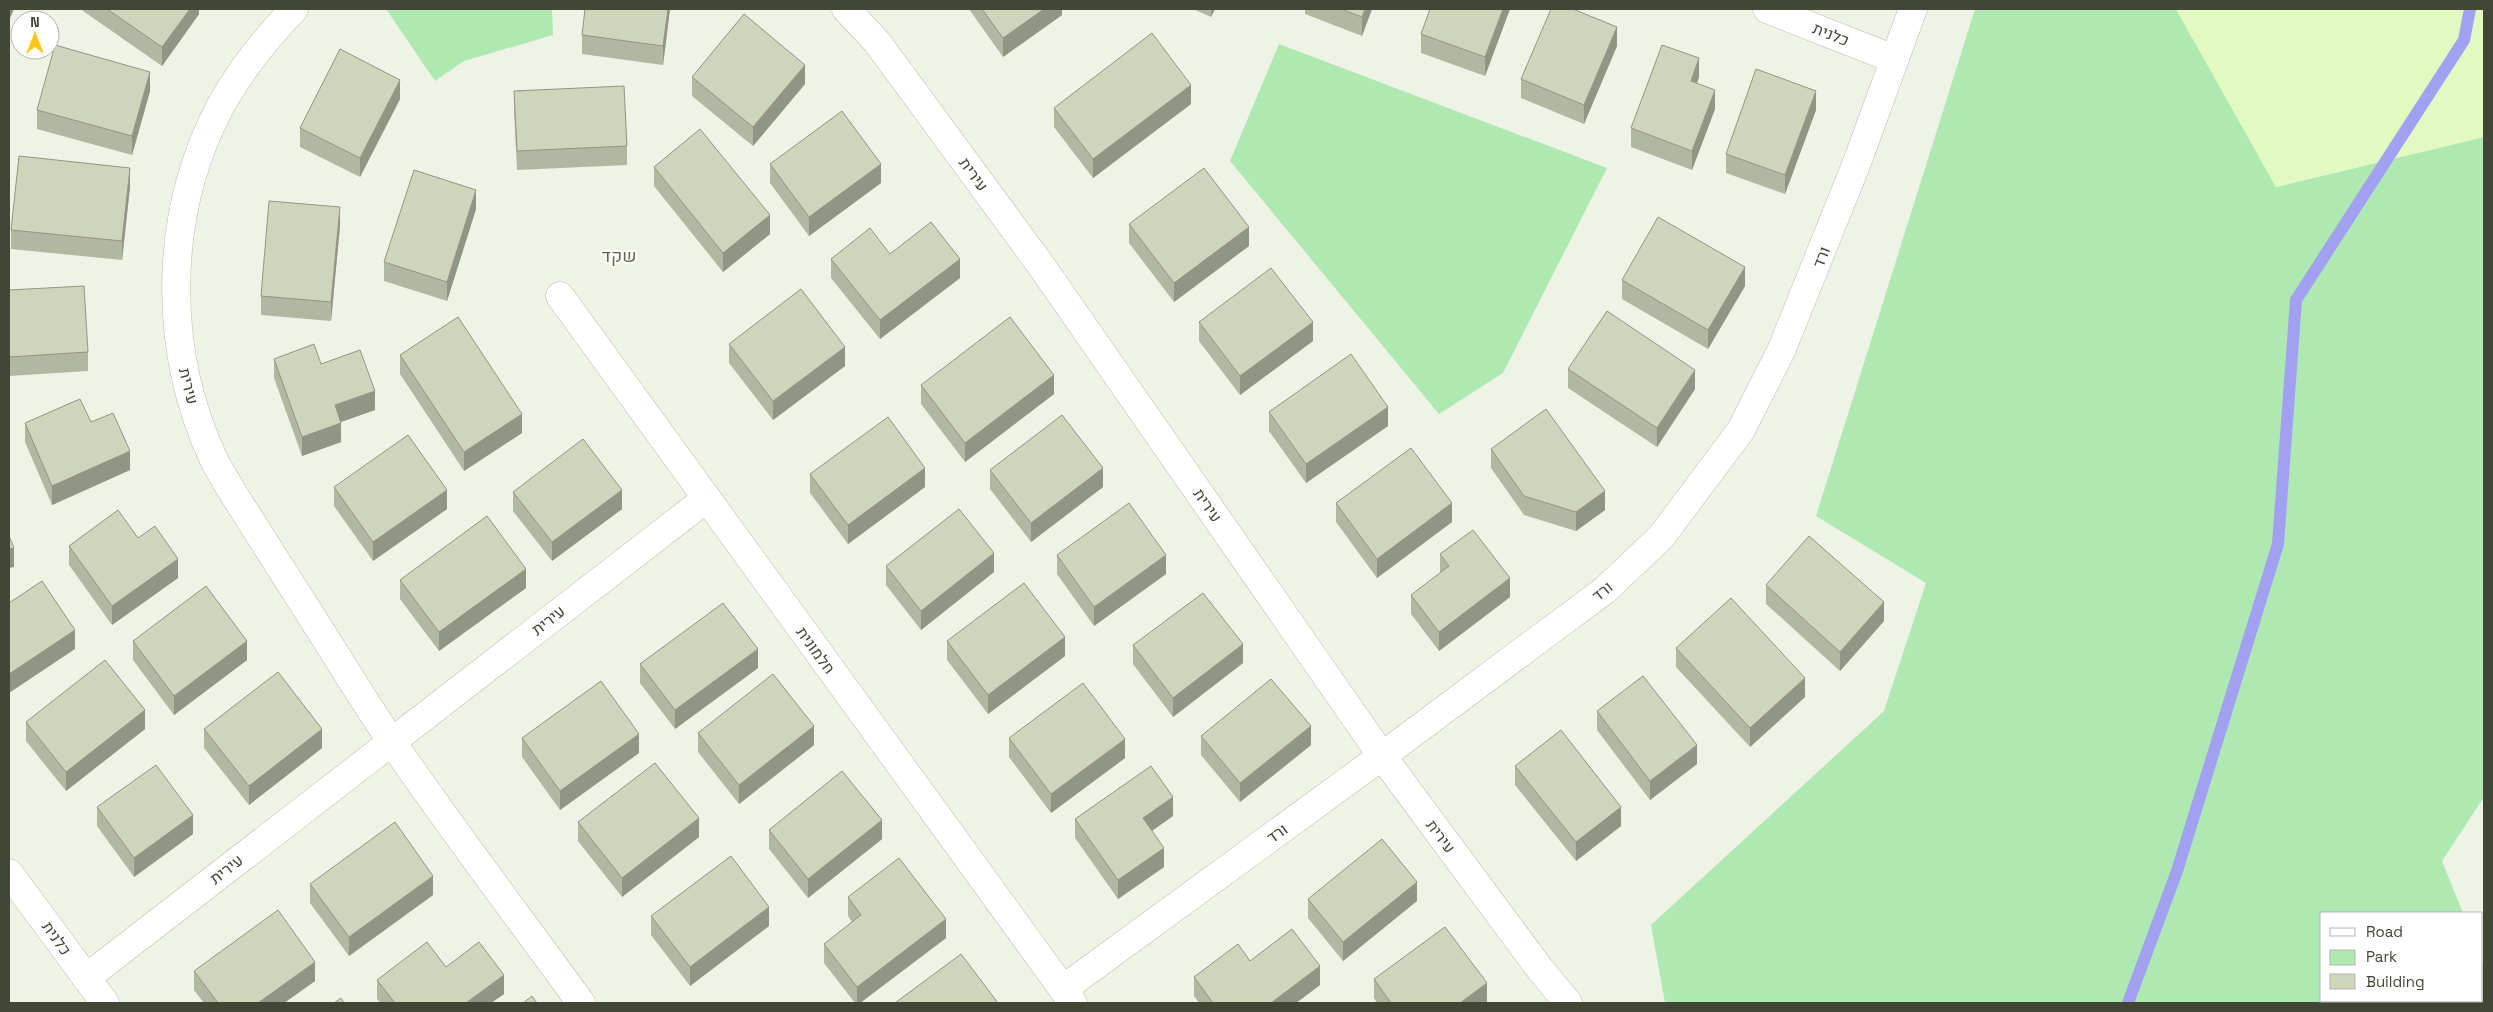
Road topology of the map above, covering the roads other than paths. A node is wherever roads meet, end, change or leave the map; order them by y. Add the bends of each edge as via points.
1 (294, 9) edge
2 (846, 9) edge
3 (1768, 9) edge
4 (1913, 9) edge
5 (1894, 59) junction
6 (560, 296) dead end
7 (706, 499) junction
8 (391, 741) junction
9 (1382, 756) junction
10 (9, 873) edge
11 (86, 978) junction
12 (1068, 996) edge
13 (105, 1003) edge
14 (581, 1003) edge
15 (1568, 1003) edge

1 - 8 street, עירית via 244,68 221,106 196,165 178,238 177,322 185,377 215,461
2 - 9 street, עירית via 877,42 1040,264
3 - 5 street, כלנית
4 - 5 street, ורד
5 - 9 street, ורד via 1782,351 1741,430 1696,492 1660,537 1605,590
6 - 7 street, חלמונית
7 - 8 street, עירית
7 - 12 street, חלמונית
8 - 11 street, עירית
8 - 14 street, עירית
9 - 12 street, ורד
9 - 15 street, עירית
10 - 11 street, כלנית
11 - 13 street, כלנית

